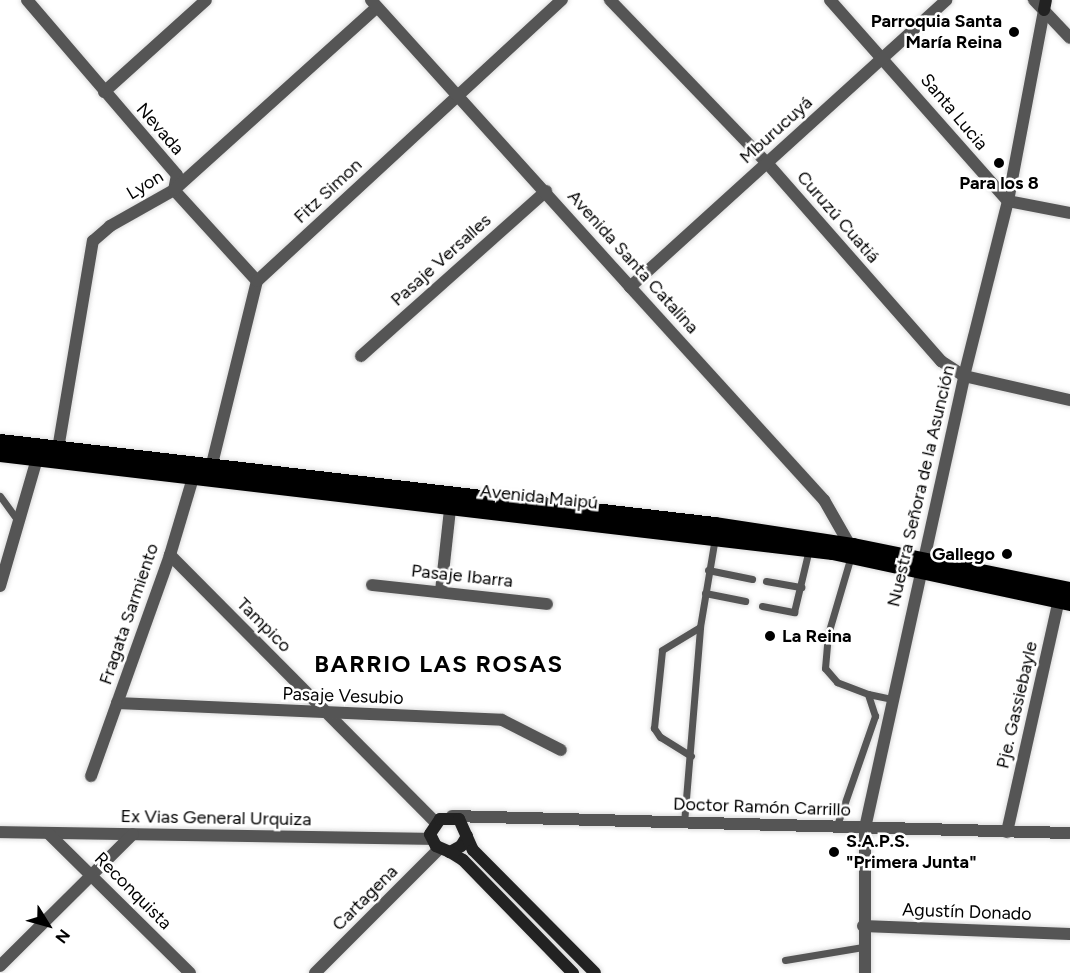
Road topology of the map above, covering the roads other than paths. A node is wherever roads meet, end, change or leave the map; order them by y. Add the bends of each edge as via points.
1 (27, 0) edge
2 (206, 0) edge
3 (562, 0) edge
4 (610, 0) edge
5 (830, 0) edge
6 (946, 0) edge
7 (1034, 0) edge
8 (374, 4) edge
9 (1045, 5) edge
10 (1070, 38) edge
11 (884, 58) junction
12 (104, 92) junction
13 (456, 95) junction
14 (767, 163) junction
15 (174, 190) junction
16 (546, 191) junction
17 (1008, 201) junction
18 (1070, 213) edge
19 (257, 281) junction
20 (630, 286) junction
21 (361, 356) dead end
22 (964, 376) junction
23 (1070, 400) edge
24 (0, 441) edge
25 (0, 446) edge
26 (39, 452) junction
27 (0, 454) edge
28 (57, 454) junction
29 (201, 467) junction
30 (0, 496) edge
31 (451, 499) junction
32 (19, 522) junction
33 (715, 537) junction
34 (809, 549) junction
35 (852, 551) junction
36 (170, 555) junction
37 (921, 565) junction
38 (708, 570) junction
39 (752, 579) dead end
40 (766, 581) dead end
41 (372, 585) dead end
42 (0, 586) edge
43 (801, 587) junction
44 (441, 591) junction
45 (705, 593) junction
46 (1065, 595) edge
47 (745, 601) dead end
48 (547, 603) dead end
49 (762, 606) dead end
50 (700, 627) junction
51 (868, 694) junction
52 (892, 699) junction
53 (117, 703) junction
54 (328, 714) junction
55 (561, 750) dead end
56 (691, 756) junction
57 (91, 776) dead end
58 (452, 816) junction
59 (435, 822) junction
60 (684, 823) junction
61 (836, 828) junction
62 (865, 828) junction
63 (0, 832) edge
64 (1007, 832) junction
65 (1070, 833) edge
66 (49, 834) junction
67 (133, 834) junction
68 (467, 836) junction
69 (440, 847) junction
70 (92, 875) junction
71 (863, 926) junction
72 (1070, 934) edge
73 (863, 947) junction
74 (785, 960) dead end
75 (0, 966) edge
76 (190, 973) edge
77 (315, 973) edge
78 (573, 973) edge
79 (595, 973) edge
80 (865, 973) edge

1 - 12 street, Nevada
2 - 12 street
3 - 13 street, Fitz Simon
4 - 14 street, Curuzú Cuatiá
5 - 11 street, Santa Lucia
6 - 11 street, Mburucuyá
7 - 9 street
8 - 13 street, Avenida Santa Catalina
8 - 15 street, Lyon
9 - 10 street
9 - 17 street, Nuestra Señora de la Asunción
11 - 14 street, Mburucuyá
11 - 17 street, Santa Lucia
12 - 15 street, Nevada via 177,175
13 - 16 street, Avenida Santa Catalina
13 - 19 street, Fitz Simon
14 - 20 street, Mburucuyá
14 - 22 street, Curuzú Cuatiá via 941,361
15 - 19 street, Nevada
15 - 28 street, Lyon via 110,226 93,241
16 - 20 street, Avenida Santa Catalina
16 - 21 street, Pasaje Versalles
17 - 18 street
17 - 22 street, Nuestra Señora de la Asunción
19 - 29 street
20 - 35 street, Avenida Santa Catalina via 824,500
22 - 23 street, Curuzú Cuatiá
22 - 37 street, Nuestra Señora de la Asunción
24 - 25 lane
24 - 26 main road, Avenida Maipú
26 - 27 main road, Avenida Maipú
26 - 28 main road, Avenida Maipú
26 - 32 street
28 - 29 main road, Avenida Maipú
29 - 31 main road, Avenida Maipú
29 - 31 main road, Avenida Maipú
29 - 36 street, Fragata Sarmiento
30 - 32 lane
31 - 33 main road, Avenida Maipú
31 - 35 main road, Avenida Maipú
31 - 44 street
32 - 42 street
33 - 34 main road, Avenida Maipú
33 - 38 lane
34 - 35 main road, Avenida Maipú
34 - 43 lane
35 - 37 main road, Avenida Maipú
35 - 51 lane via 828,634 825,668 837,682
36 - 53 street, Fragata Sarmiento
36 - 54 street, Tampico
37 - 46 main road, Avenida Maipú
37 - 52 street, Nuestra Señora de la Asunción
38 - 39 lane
38 - 45 lane
40 - 43 lane
41 - 44 street, Pasaje Ibarra
43 - 49 lane via 794,612
44 - 48 street, Pasaje Ibarra
45 - 47 lane
45 - 50 lane
46 - 64 street, Pje. Gassiebayle
50 - 56 lane
50 - 56 lane via 662,650 654,728 660,737
51 - 52 lane
51 - 61 lane via 875,708 873,727 847,789
52 - 62 street, Nuestra Señora de la Asunción
53 - 54 street, Pasaje Vesubio
53 - 57 street, Fragata Sarmiento
54 - 55 street, Pasaje Vesubio via 502,720
54 - 59 street, Tampico
56 - 60 lane
58 - 59 main road
58 - 60 street, Doctor Ramón Carrillo
58 - 68 main road via 463,824
59 - 69 main road
60 - 61 street, Doctor Ramón Carrillo
61 - 62 street, Doctor Ramón Carrillo
62 - 64 street, Doctor Ramón Carrillo
62 - 71 street, Nuestra Señora de la Asunción
63 - 66 street, Ex Vias General Urquiza
64 - 65 street, Doctor Ramón Carrillo
66 - 67 street, Ex Vias General Urquiza
66 - 70 street, Reconquista
67 - 69 street, Ex Vias General Urquiza
67 - 70 street
68 - 69 main road via 461,846
68 - 79 main road via 474,850
69 - 77 street, Cartagena
69 - 78 main road via 463,860
70 - 75 street
70 - 76 street, Reconquista
71 - 72 street, Agustín Donado
71 - 73 street, Nuestra Señora de la Asunción
73 - 74 lane
73 - 80 street, Nuestra Señora de la Asunción

